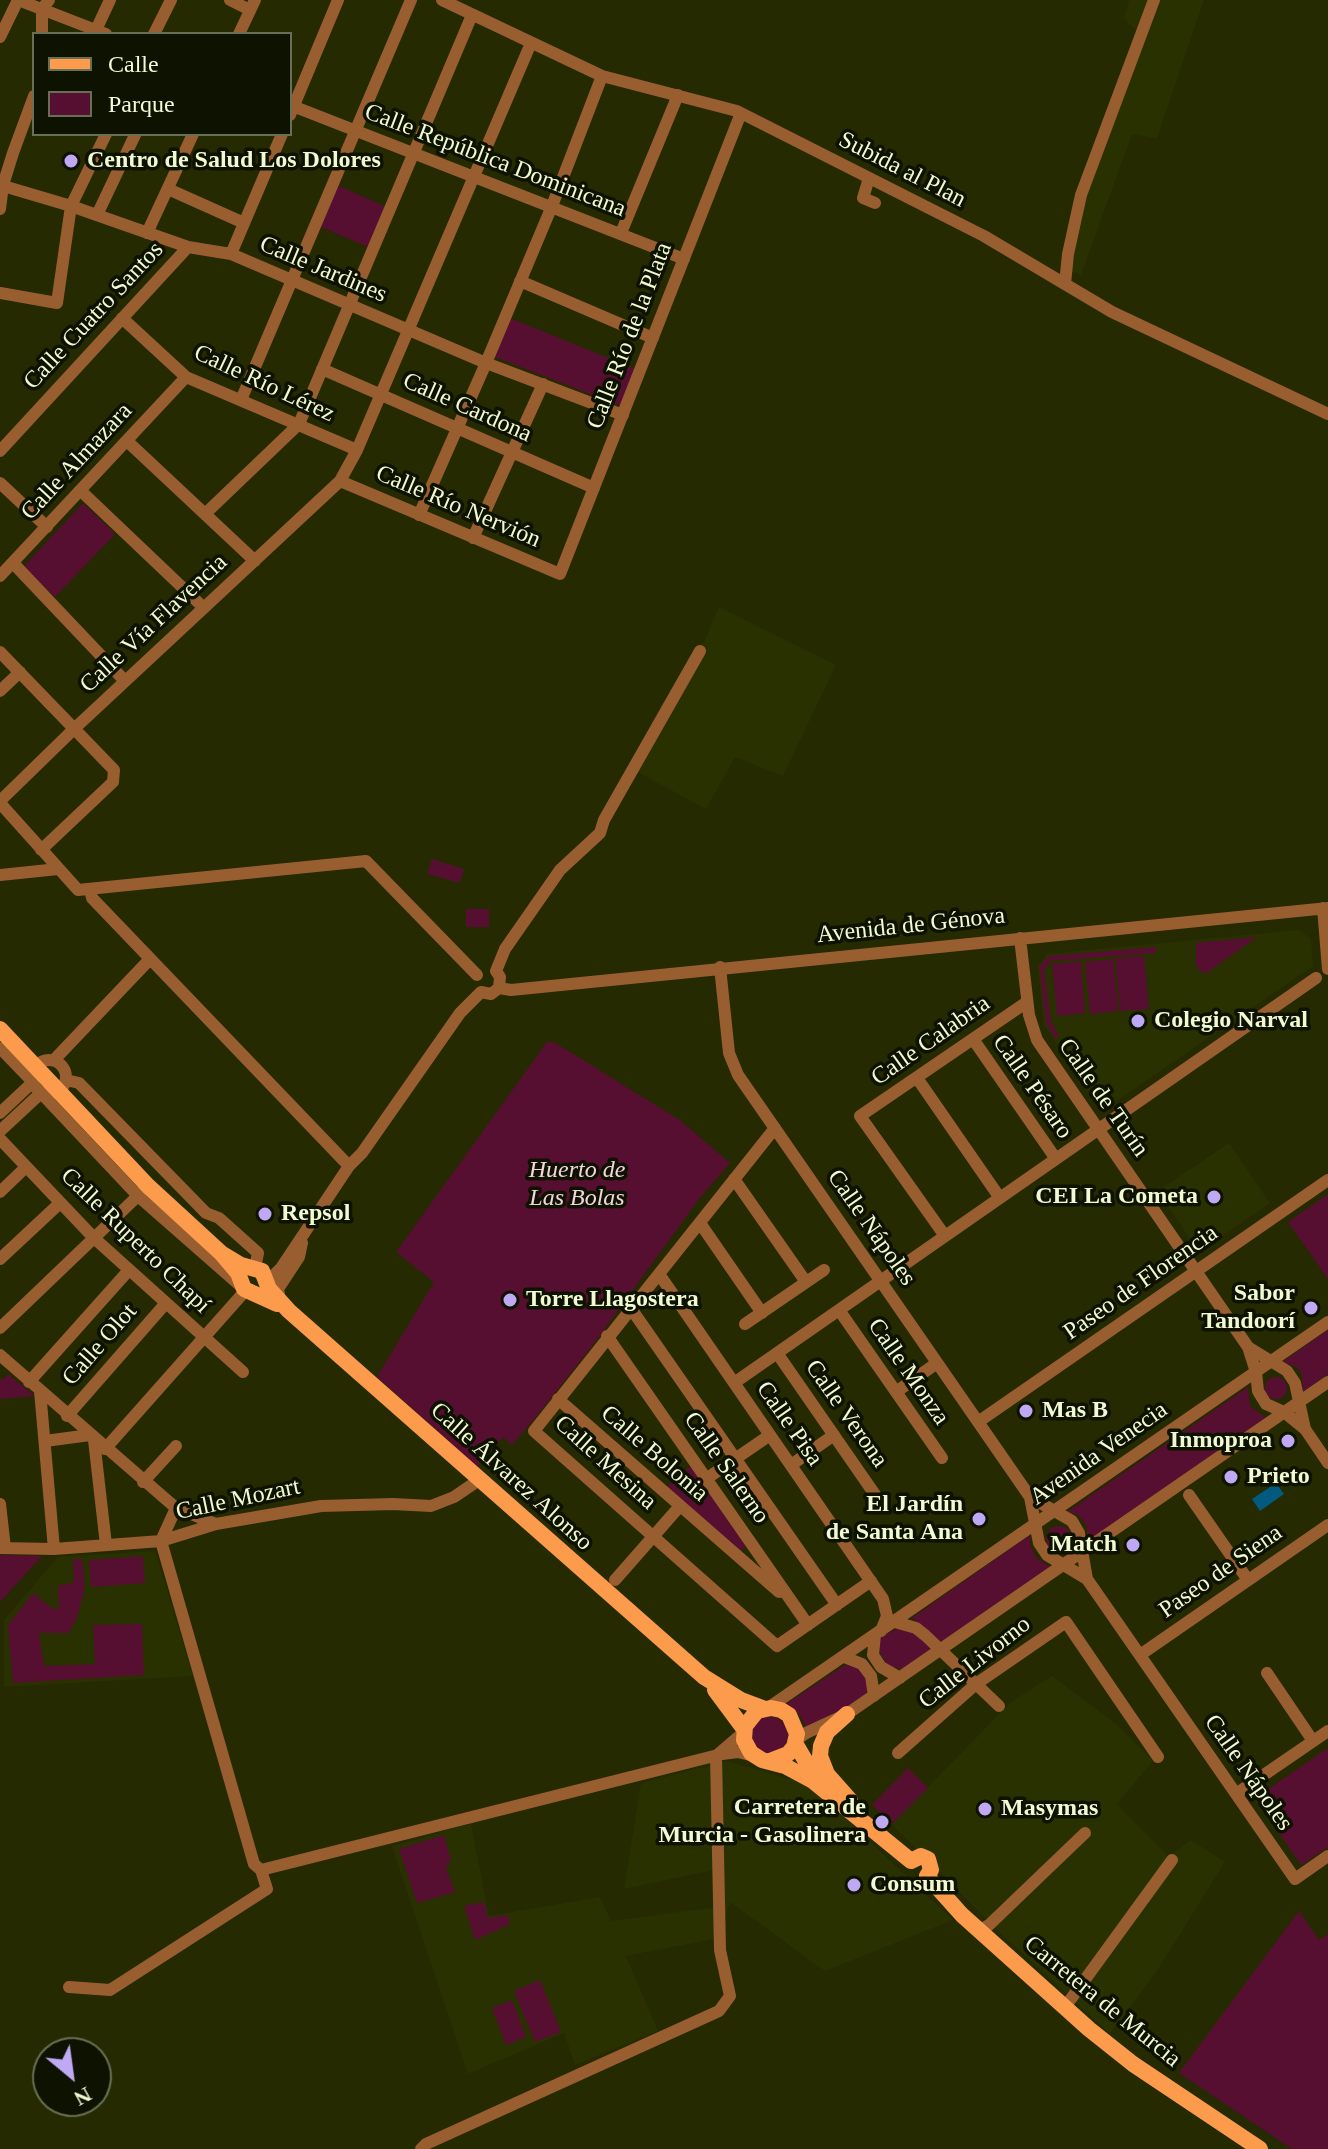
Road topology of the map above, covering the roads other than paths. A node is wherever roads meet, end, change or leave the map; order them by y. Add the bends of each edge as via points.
1 (18, 0) edge
2 (110, 0) edge
3 (171, 0) edge
4 (230, 0) edge
5 (338, 0) edge
6 (411, 0) edge
7 (442, 0) edge
8 (1154, 0) edge
9 (46, 5) edge
10 (253, 5) edge
11 (472, 15) junction
12 (42, 32) edge
13 (101, 32) edge
14 (155, 32) edge
15 (240, 32) edge
16 (0, 37) edge
17 (531, 43) junction
18 (602, 76) junction
19 (678, 95) junction
20 (32, 101) edge
21 (292, 107) edge
22 (292, 109) edge
23 (741, 113) junction
24 (357, 131) junction
25 (105, 136) edge
26 (135, 136) edge
27 (192, 136) edge
28 (281, 136) edge
29 (414, 153) junction
30 (476, 177) junction
31 (869, 178) junction
32 (1, 185) edge
33 (168, 189) junction
34 (875, 203) dead end
35 (71, 206) junction
36 (552, 206) junction
37 (0, 209) edge
38 (97, 215) junction
39 (244, 223) junction
40 (147, 233) junction
41 (621, 233) junction
42 (188, 247) junction
43 (231, 254) junction
44 (684, 259) junction
45 (292, 280) junction
46 (520, 281) junction
47 (1065, 284) junction
48 (0, 293) edge
49 (350, 304) junction
50 (122, 318) junction
51 (408, 330) junction
52 (653, 338) junction
53 (486, 363) junction
54 (322, 369) junction
55 (186, 377) junction
56 (543, 384) junction
57 (381, 394) junction
58 (241, 400) junction
59 (1328, 414) edge
60 (623, 415) junction
61 (299, 424) junction
62 (459, 427) junction
63 (127, 441) junction
64 (357, 450) junction
65 (0, 451) edge
66 (514, 452) junction
67 (340, 481) junction
68 (0, 483) edge
69 (594, 488) junction
70 (81, 491) junction
71 (206, 513) junction
72 (419, 515) junction
73 (47, 527) junction
74 (473, 538) junction
75 (255, 561) junction
76 (13, 563) junction
77 (560, 574) joint
78 (0, 576) edge
79 (204, 608) junction
80 (700, 651) dead end
81 (0, 652) edge
82 (20, 672) junction
83 (125, 681) junction
84 (0, 691) edge
85 (75, 728) junction
86 (0, 802) edge
87 (41, 850) junction
88 (58, 869) junction
89 (0, 875) edge
90 (90, 889) junction
91 (1325, 908) edge
92 (1020, 938) junction
93 (150, 959) junction
94 (720, 967) junction
95 (1328, 969) edge
96 (496, 971) junction
97 (477, 975) junction
98 (1316, 978) dead end
99 (499, 988) junction
100 (481, 992) junction
101 (1027, 1002) junction
102 (0, 1029) edge
103 (973, 1039) junction
104 (0, 1048) edge
105 (54, 1060) junction
106 (917, 1078) junction
107 (36, 1081) junction
108 (63, 1086) junction
109 (0, 1113) edge
110 (775, 1128) junction
111 (1098, 1130) junction
112 (0, 1131) edge
113 (0, 1139) edge
114 (1056, 1159) junction
115 (349, 1166) junction
116 (26, 1167) junction
117 (734, 1179) junction
118 (1328, 1180) edge
119 (143, 1191) junction
120 (0, 1192) edge
121 (1000, 1198) junction
122 (60, 1203) junction
123 (700, 1223) junction
124 (306, 1233) junction
125 (945, 1236) junction
126 (94, 1238) junction
127 (0, 1259) edge
128 (129, 1270) junction
129 (824, 1270) dead end
130 (1196, 1271) junction
131 (659, 1274) junction
132 (253, 1281) junction
133 (881, 1281) junction
134 (806, 1282) junction
135 (166, 1303) junction
136 (630, 1307) junction
137 (286, 1308) junction
138 (839, 1310) junction
139 (762, 1313) junction
140 (1328, 1322) edge
141 (745, 1324) dead end
142 (0, 1328) edge
143 (607, 1336) junction
144 (204, 1337) junction
145 (1248, 1347) junction
146 (777, 1353) junction
147 (1, 1356) edge
148 (1270, 1362) junction
149 (937, 1363) junction
150 (243, 1372) dead end
151 (1256, 1372) junction
152 (29, 1382) junction
153 (1328, 1382) edge
154 (734, 1383) junction
155 (40, 1391) junction
156 (896, 1392) junction
157 (558, 1399) junction
158 (1299, 1402) junction
159 (1284, 1412) junction
160 (67, 1416) junction
161 (978, 1422) junction
162 (1305, 1429) junction
163 (770, 1435) junction
164 (834, 1435) junction
165 (92, 1438) junction
166 (45, 1441) junction
167 (176, 1446) dead end
168 (105, 1449) junction
169 (942, 1458) dead end
170 (735, 1459) junction
171 (1328, 1463) edge
172 (791, 1465) junction
173 (706, 1479) junction
174 (479, 1480) junction
175 (143, 1482) junction
176 (1189, 1495) dead end
177 (1030, 1497) junction
178 (878, 1499) dead end
179 (0, 1504) edge
180 (680, 1506) junction
181 (176, 1508) junction
182 (1054, 1511) junction
183 (216, 1524) junction
184 (1036, 1524) junction
185 (1328, 1525) edge
186 (654, 1536) junction
187 (161, 1541) junction
188 (106, 1545) junction
189 (2, 1548) edge
190 (54, 1549) junction
191 (1081, 1553) junction
192 (1064, 1565) junction
193 (1087, 1579) junction
194 (615, 1580) dead end
195 (1248, 1580) junction
196 (871, 1581) junction
197 (883, 1599) junction
198 (794, 1605) junction
199 (837, 1605) junction
200 (915, 1608) junction
201 (895, 1622) junction
202 (808, 1625) junction
203 (878, 1634) junction
204 (940, 1650) junction
205 (1140, 1655) junction
206 (844, 1657) junction
207 (1267, 1673) dead end
208 (704, 1677) junction
209 (900, 1678) junction
210 (976, 1684) junction
211 (874, 1696) junction
212 (999, 1706) dead end
213 (766, 1708) junction
214 (847, 1714) junction
215 (744, 1730) junction
216 (1328, 1731) edge
217 (1313, 1741) junction
218 (796, 1742) junction
219 (898, 1753) dead end
220 (716, 1756) junction
221 (1158, 1757) dead end
222 (762, 1759) junction
223 (1236, 1794) junction
224 (1085, 1833) dead end
225 (880, 1835) junction
226 (1328, 1856) edge
227 (1172, 1860) dead end
228 (261, 1870) junction
229 (979, 1931) junction
230 (69, 1987) dead end
231 (1065, 2007) junction
232 (421, 2149) edge
233 (1260, 2149) edge

1 - 9 street
1 - 16 street
2 - 13 street
3 - 14 street
4 - 10 street
5 - 21 street
6 - 24 street
7 - 11 street, Subida al Plan
8 - 47 street via 1081,195
9 - 12 street
9 - 13 street
10 - 15 street
11 - 17 street, Subida al Plan
11 - 29 street
17 - 18 street, Subida al Plan
17 - 30 street, Calle Vía Flavencia
18 - 19 street, Subida al Plan
18 - 36 street
19 - 23 street, Subida al Plan
19 - 41 street
20 - 32 street
22 - 24 street, Calle República Dominicana
23 - 31 street, Subida al Plan
23 - 44 street, Calle Río de la Plata
24 - 29 street, Calle República Dominicana
24 - 45 street
25 - 35 street
26 - 38 street
27 - 33 street
28 - 39 street
29 - 30 street, Calle República Dominicana
29 - 49 street
30 - 36 street, Calle República Dominicana
30 - 51 street, Calle Vía Flavencia
31 - 34 street via 863,198
31 - 47 street, Subida al Plan
32 - 35 street, Calle Jardines
32 - 37 street
33 - 39 street
33 - 40 street
35 - 38 street, Calle Jardines
35 - 48 street via 57,303
36 - 41 street, Calle República Dominicana
36 - 46 street
38 - 40 street, Calle Jardines
39 - 43 street
40 - 42 street, Calle Jardines
41 - 44 street, Calle República Dominicana
42 - 43 street, Calle Jardines
42 - 50 street, Calle Cuatro Santos
43 - 45 street, Calle Jardines
44 - 52 street, Calle Río de la Plata
45 - 49 street, Calle Jardines
45 - 58 street
46 - 52 street
46 - 53 street
47 - 59 street, Subida al Plan via 1112,312
49 - 51 street, Calle Jardines
49 - 54 street
50 - 55 street, Calle Río Lérez
50 - 65 street, Calle Cuatro Santos
51 - 53 street, Calle Jardines
51 - 57 street, Calle Vía Flavencia
52 - 60 street, Calle Río de la Plata
53 - 56 street, Calle Jardines
53 - 62 street
54 - 57 street, Calle Cardona
54 - 61 street
55 - 58 street, Calle Río Lérez
55 - 63 street, Calle Almazara
56 - 60 street, Calle Jardines
56 - 66 street
57 - 62 street, Calle Cardona
57 - 64 street, Calle Vía Flavencia
58 - 61 street, Calle Río Lérez
60 - 69 street, Calle Río de la Plata
61 - 64 street, Calle Río Lérez
61 - 71 street
62 - 66 street, Calle Cardona
62 - 72 street
63 - 70 street, Calle Almazara
63 - 71 street
64 - 67 street, Calle Vía Flavencia
66 - 69 street, Calle Cardona
66 - 74 street
67 - 72 street, Calle Río Nervión
67 - 75 street, Calle Vía Flavencia
68 - 73 street
69 - 77 street, Calle Río de la Plata
70 - 73 street, Calle Almazara
70 - 79 street
71 - 75 street
72 - 74 street, Calle Río Nervión
73 - 76 street, Calle Almazara
74 - 77 street, Calle Río Nervión
75 - 79 street, Calle Vía Flavencia
76 - 78 street, Calle Almazara
76 - 83 street
79 - 83 street, Calle Vía Flavencia
80 - 96 street via 600,833 560,870 505,949
81 - 82 street
82 - 84 street
82 - 85 street
83 - 85 street, Calle Vía Flavencia
85 - 86 street, Calle Vía Flavencia
85 - 87 street via 114,770 113,782
86 - 87 street
87 - 88 street
88 - 89 street
88 - 90 street via 76,889
90 - 93 street via 92,898
90 - 97 street via 366,861
91 - 92 street, Avenida de Génova
91 - 95 street
92 - 94 street, Avenida de Génova
92 - 101 street, Calle de Turín
93 - 105 street
93 - 115 street
94 - 99 street, Avenida de Génova
94 - 110 street, Calle Nápoles via 732,1064
96 - 97 street via 486,969
96 - 99 street
97 - 100 street
98 - 111 street
99 - 100 street via 491,994
100 - 115 street via 460,1013
101 - 103 street, Calle Calabria
101 - 111 street, Calle de Turín via 1037,1040
102 - 107 main road, Calle Álvarez Alonso
103 - 106 street, Calle Calabria
103 - 114 street, Calle Pésaro
104 - 107 street, Calle Álvarez Alonso
105 - 107 street via 43,1061
105 - 108 street via 64,1067
106 - 121 street
106 - 125 street, Calle Calabria via 860,1116
107 - 108 main road, Calle Álvarez Alonso
107 - 108 street via 50,1095
107 - 109 street
107 - 112 street
107 - 119 street, Calle Álvarez Alonso
108 - 119 main road, Calle Álvarez Alonso
108 - 132 street, Calle Álvarez Alonso via 79,1083 206,1213 219,1218
110 - 117 street, Calle Mesina
110 - 133 street, Calle Nápoles
111 - 114 street
111 - 130 street, Calle de Turín
113 - 116 street, Calle Ruperto Chapí
114 - 121 street
115 - 124 street
116 - 120 street
116 - 122 street, Calle Ruperto Chapí
117 - 123 street, Calle Mesina
117 - 134 street
118 - 130 street, Paseo de Florencia
119 - 126 street
119 - 132 main road, Calle Álvarez Alonso
119 - 132 street, Calle Álvarez Alonso via 234,1283
121 - 125 street
122 - 126 street, Calle Ruperto Chapí
122 - 127 street
123 - 131 street, Calle Mesina
123 - 139 street
124 - 132 street via 281,1268
124 - 137 street via 299,1257 278,1289
125 - 133 street
126 - 128 street, Calle Ruperto Chapí
126 - 142 street
128 - 135 street, Calle Ruperto Chapí
128 - 152 street
129 - 134 street
130 - 145 street, Calle de Turín
130 - 161 street, Paseo de Florencia
131 - 136 street, Calle Mesina
131 - 154 street, Calle Pisa
132 - 137 main road, Calle Álvarez Alonso
132 - 144 street
133 - 138 street
133 - 149 street, Calle Nápoles
134 - 139 street
135 - 144 street, Calle Ruperto Chapí
135 - 160 street, Calle Olot
136 - 143 street, Calle Mesina
136 - 170 street
137 - 174 main road, Calle Álvarez Alonso
138 - 146 street
138 - 156 street, Calle Monza
139 - 141 street
140 - 148 street, Avenida Venecia
143 - 157 street, Calle Mesina
143 - 173 street, Calle Salerno
144 - 150 street, Calle Ruperto Chapí
144 - 168 street
145 - 148 street, Calle de Turín
145 - 151 street, Calle de Turín
146 - 154 street
146 - 164 street, Calle Verona
147 - 152 street
148 - 151 street, Avenida Venecia
148 - 158 street via 1287,1371
149 - 156 street
149 - 161 street, Calle Nápoles
151 - 159 street via 1266,1404
151 - 182 street, Avenida Venecia
152 - 155 street
153 - 158 street
154 - 163 street, Calle Pisa
155 - 160 street
155 - 166 street
156 - 169 street, Calle Monza
157 - 180 street, Calle Bolonia
157 - 186 street, Calle Mesina via 534,1431
158 - 159 street
158 - 162 street
159 - 162 street
159 - 191 street
160 - 165 street
161 - 177 street, Calle Nápoles
162 - 171 street
163 - 170 street
163 - 172 street, Calle Pisa
164 - 172 street
164 - 178 street, Calle Verona
165 - 166 street
165 - 168 street
165 - 188 street
166 - 190 street
167 - 175 street
168 - 175 street
170 - 173 street
170 - 199 street
172 - 196 street, Calle Pisa
173 - 198 street, Calle Salerno
174 - 183 street, Calle Mozart via 431,1506 321,1506
174 - 208 main road, Calle Álvarez Alonso
175 - 181 street
176 - 195 street
177 - 182 street, Calle Nápoles
177 - 184 street, Calle Nápoles
179 - 189 street
180 - 186 street
180 - 198 street, Calle Bolonia
181 - 183 street
181 - 187 street
182 - 184 street, Avenida Venecia
182 - 191 street via 1072,1521
183 - 187 street, Calle Mozart
184 - 192 street via 1047,1555
184 - 200 street, Avenida Venecia
185 - 195 street, Paseo de Siena
186 - 194 street
186 - 202 street, Calle Mesina via 777,1646
187 - 188 street, Calle Mozart
187 - 228 street via 246,1838
188 - 190 street, Calle Mozart
189 - 190 street, Calle Mozart
191 - 192 street
191 - 193 street, Calle Nápoles
192 - 193 street, Calle Nápoles
192 - 204 street
193 - 205 street, Calle Nápoles
195 - 205 street, Paseo de Siena
196 - 197 street, Calle Pisa
196 - 199 street, Calle Mesina
197 - 200 street
197 - 203 street via 887,1616
198 - 202 street, Calle Salerno
199 - 202 street, Calle Mesina
200 - 201 street, Avenida Venecia
201 - 203 street, Avenida Venecia
201 - 204 street via 916,1628
203 - 206 street, Avenida Venecia
203 - 209 street via 873,1655
204 - 209 street
204 - 210 street
205 - 223 street, Calle Nápoles
206 - 211 street via 862,1664 871,1676
206 - 213 street, Avenida Venecia
207 - 217 street
208 - 213 main road, Calle Álvarez Alonso via 741,1700
208 - 215 main road, Calle Álvarez Alonso
209 - 211 street
210 - 212 street
210 - 219 street, Calle Livorno
210 - 221 street, Calle Livorno via 1066,1622
211 - 214 street
213 - 215 main road via 750,1718
213 - 218 main road via 789,1715
214 - 218 street
214 - 225 main road via 827,1732 820,1760
215 - 220 street
215 - 222 main road via 746,1745
216 - 217 street
217 - 223 street
218 - 222 main road via 788,1754
218 - 225 main road, Carretera de Murcia via 817,1776
220 - 222 street via 738,1752
220 - 228 street
220 - 232 street via 720,1950 730,1996 719,2011
222 - 225 main road, Carretera de Murcia via 813,1781
223 - 226 street, Calle Nápoles via 1295,1879
224 - 229 street
225 - 229 main road, Carretera de Murcia via 911,1861 912,1875 927,1876
227 - 231 street
228 - 230 street via 267,1889 110,1990
229 - 231 main road, Carretera de Murcia
231 - 233 main road, Carretera de Murcia via 1133,2064

